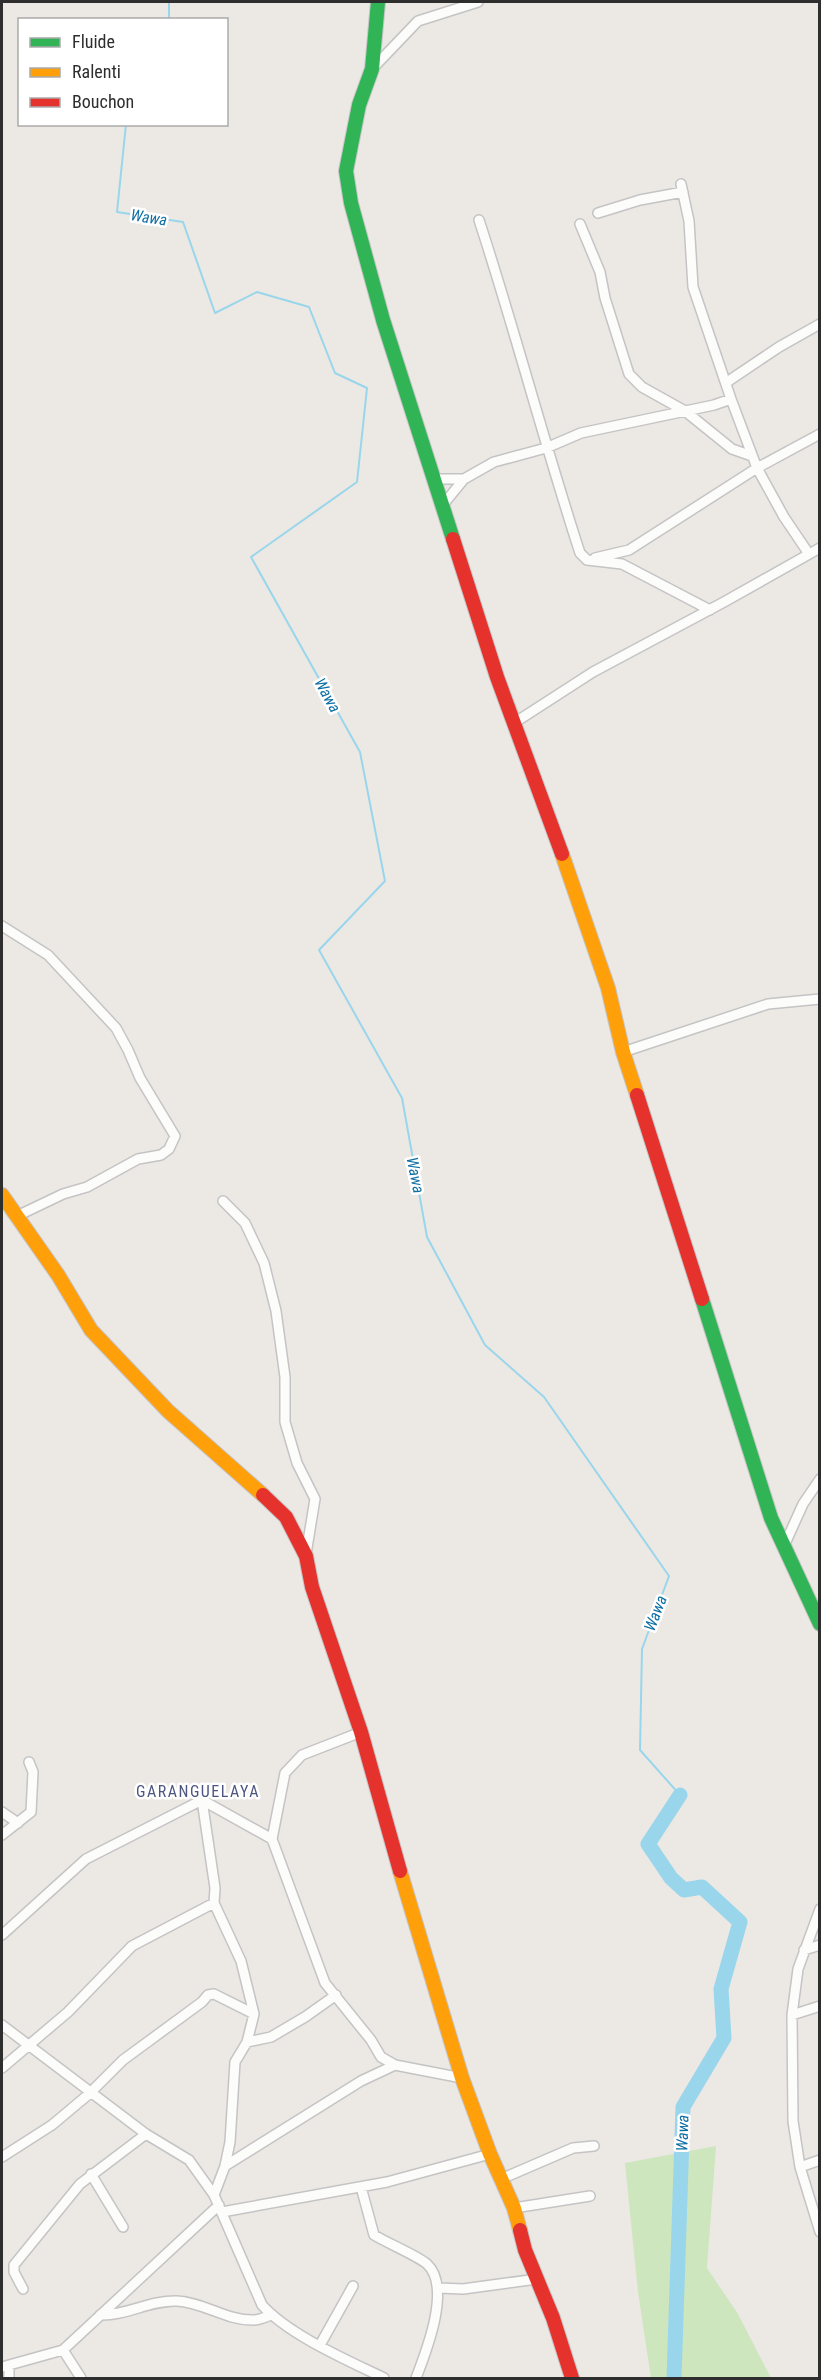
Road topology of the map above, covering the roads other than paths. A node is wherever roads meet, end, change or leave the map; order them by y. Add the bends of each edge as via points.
1 (378, 2) edge
2 (478, 2) edge
3 (372, 69) junction
4 (598, 213) dead end
5 (478, 220) dead end
6 (580, 224) dead end
7 (819, 324) edge
8 (727, 382) junction
9 (731, 399) junction
10 (686, 411) junction
11 (819, 434) edge
12 (546, 448) junction
13 (752, 456) junction
14 (757, 468) junction
15 (434, 479) junction
16 (464, 479) junction
17 (442, 506) junction
18 (819, 548) edge
19 (808, 554) junction
20 (587, 560) junction
21 (710, 610) junction
22 (514, 723) junction
23 (2, 926) edge
24 (819, 999) edge
25 (622, 1052) junction
26 (2, 1195) edge
27 (223, 1201) dead end
28 (17, 1216) junction
29 (819, 1479) edge
30 (784, 1546) junction
31 (306, 1556) junction
32 (819, 1624) edge
33 (361, 1732) junction
34 (29, 1762) dead end
35 (202, 1800) junction
36 (2, 1812) edge
37 (18, 1824) junction
38 (2, 1835) edge
39 (272, 1839) junction
40 (214, 1902) junction
41 (819, 1909) edge
42 (2, 1935) edge
43 (819, 1945) edge
44 (804, 1950) junction
45 (336, 1995) junction
46 (819, 2006) edge
47 (254, 2014) junction
48 (792, 2014) junction
49 (2, 2025) edge
50 (247, 2042) junction
51 (29, 2045) junction
52 (395, 2065) junction
53 (2, 2068) edge
54 (462, 2078) junction
55 (89, 2094) junction
56 (146, 2134) junction
57 (594, 2146) dead end
58 (490, 2154) junction
59 (2, 2157) edge
60 (819, 2160) edge
61 (225, 2166) junction
62 (800, 2167) junction
63 (91, 2174) junction
64 (501, 2179) junction
65 (361, 2187) junction
66 (590, 2196) dead end
67 (218, 2204) junction
68 (514, 2208) junction
69 (123, 2227) dead end
70 (819, 2232) edge
71 (537, 2279) junction
72 (353, 2286) dead end
73 (439, 2288) junction
74 (23, 2289) dead end
75 (124, 2292) junction
76 (100, 2315) junction
77 (271, 2315) junction
78 (114, 2316) junction
79 (320, 2345) junction
80 (63, 2350) junction
81 (5, 2366) edge
82 (9, 2379) edge
83 (81, 2379) edge
84 (384, 2379) edge
85 (416, 2379) edge
86 (572, 2379) edge

1 - 3 street
2 - 3 street via 418,21
3 - 15 street via 359,105 346,171 383,320
4 - 8 street via 682,188 689,221 693,287
5 - 12 street via 508,307
6 - 10 street via 600,272 628,374 642,387
7 - 8 street
8 - 9 street
9 - 10 street
9 - 13 street
10 - 12 street via 580,433
10 - 13 street via 732,449
11 - 14 street
12 - 16 street via 494,462
12 - 20 street via 580,553
13 - 14 street
14 - 19 street
14 - 20 street via 629,550
15 - 16 street
15 - 17 street
16 - 17 street
17 - 22 street
18 - 19 street
19 - 21 street
20 - 21 street via 622,564
21 - 22 street via 593,672
22 - 25 street via 608,988
23 - 28 street via 48,955 116,1028 174,1136 169,1149 161,1155 138,1159 87,1187
24 - 25 street via 768,1004
25 - 30 street via 764,1496
26 - 28 street
27 - 31 street via 245,1223 264,1263 274,1301 285,1377 285,1422 297,1463 315,1499
28 - 31 street via 91,1330 168,1411 286,1516
29 - 30 street
30 - 32 street
31 - 33 street via 312,1587
33 - 39 street via 302,1755 285,1773
33 - 54 street
34 - 37 street via 33,1772 31,1812
35 - 39 street
35 - 40 street
35 - 42 street via 86,1859
36 - 37 street
37 - 38 street
39 - 45 street via 319,1969
40 - 47 street via 241,1961
40 - 51 street via 132,1946 68,2012
41 - 44 street
43 - 44 street
44 - 48 street
45 - 50 street via 271,2037
45 - 52 street via 381,2057
46 - 48 street
47 - 50 street
47 - 55 street via 214,1994 208,1995 123,2060
48 - 62 street via 794,2121
49 - 51 street
50 - 61 street via 235,2062
51 - 53 street
51 - 55 street
52 - 54 street
52 - 61 street via 361,2080
54 - 58 street
55 - 56 street
55 - 59 street via 52,2125
56 - 63 street
56 - 67 street via 189,2160
57 - 64 street via 573,2148
58 - 64 street
58 - 65 street
60 - 62 street
61 - 67 street
62 - 70 street
63 - 69 street
63 - 74 street via 14,2265
64 - 68 street
65 - 67 street
65 - 73 street via 374,2235 428,2265
66 - 68 street
67 - 75 street
67 - 77 street via 262,2305
68 - 71 street
71 - 73 street via 463,2289
71 - 86 street
72 - 79 street
73 - 85 street via 431,2339
75 - 76 street
75 - 78 street
76 - 78 street
76 - 80 street
77 - 78 street via 254,2320 236,2318 174,2301
77 - 79 street
79 - 84 street
80 - 81 street
80 - 83 street
81 - 82 street

